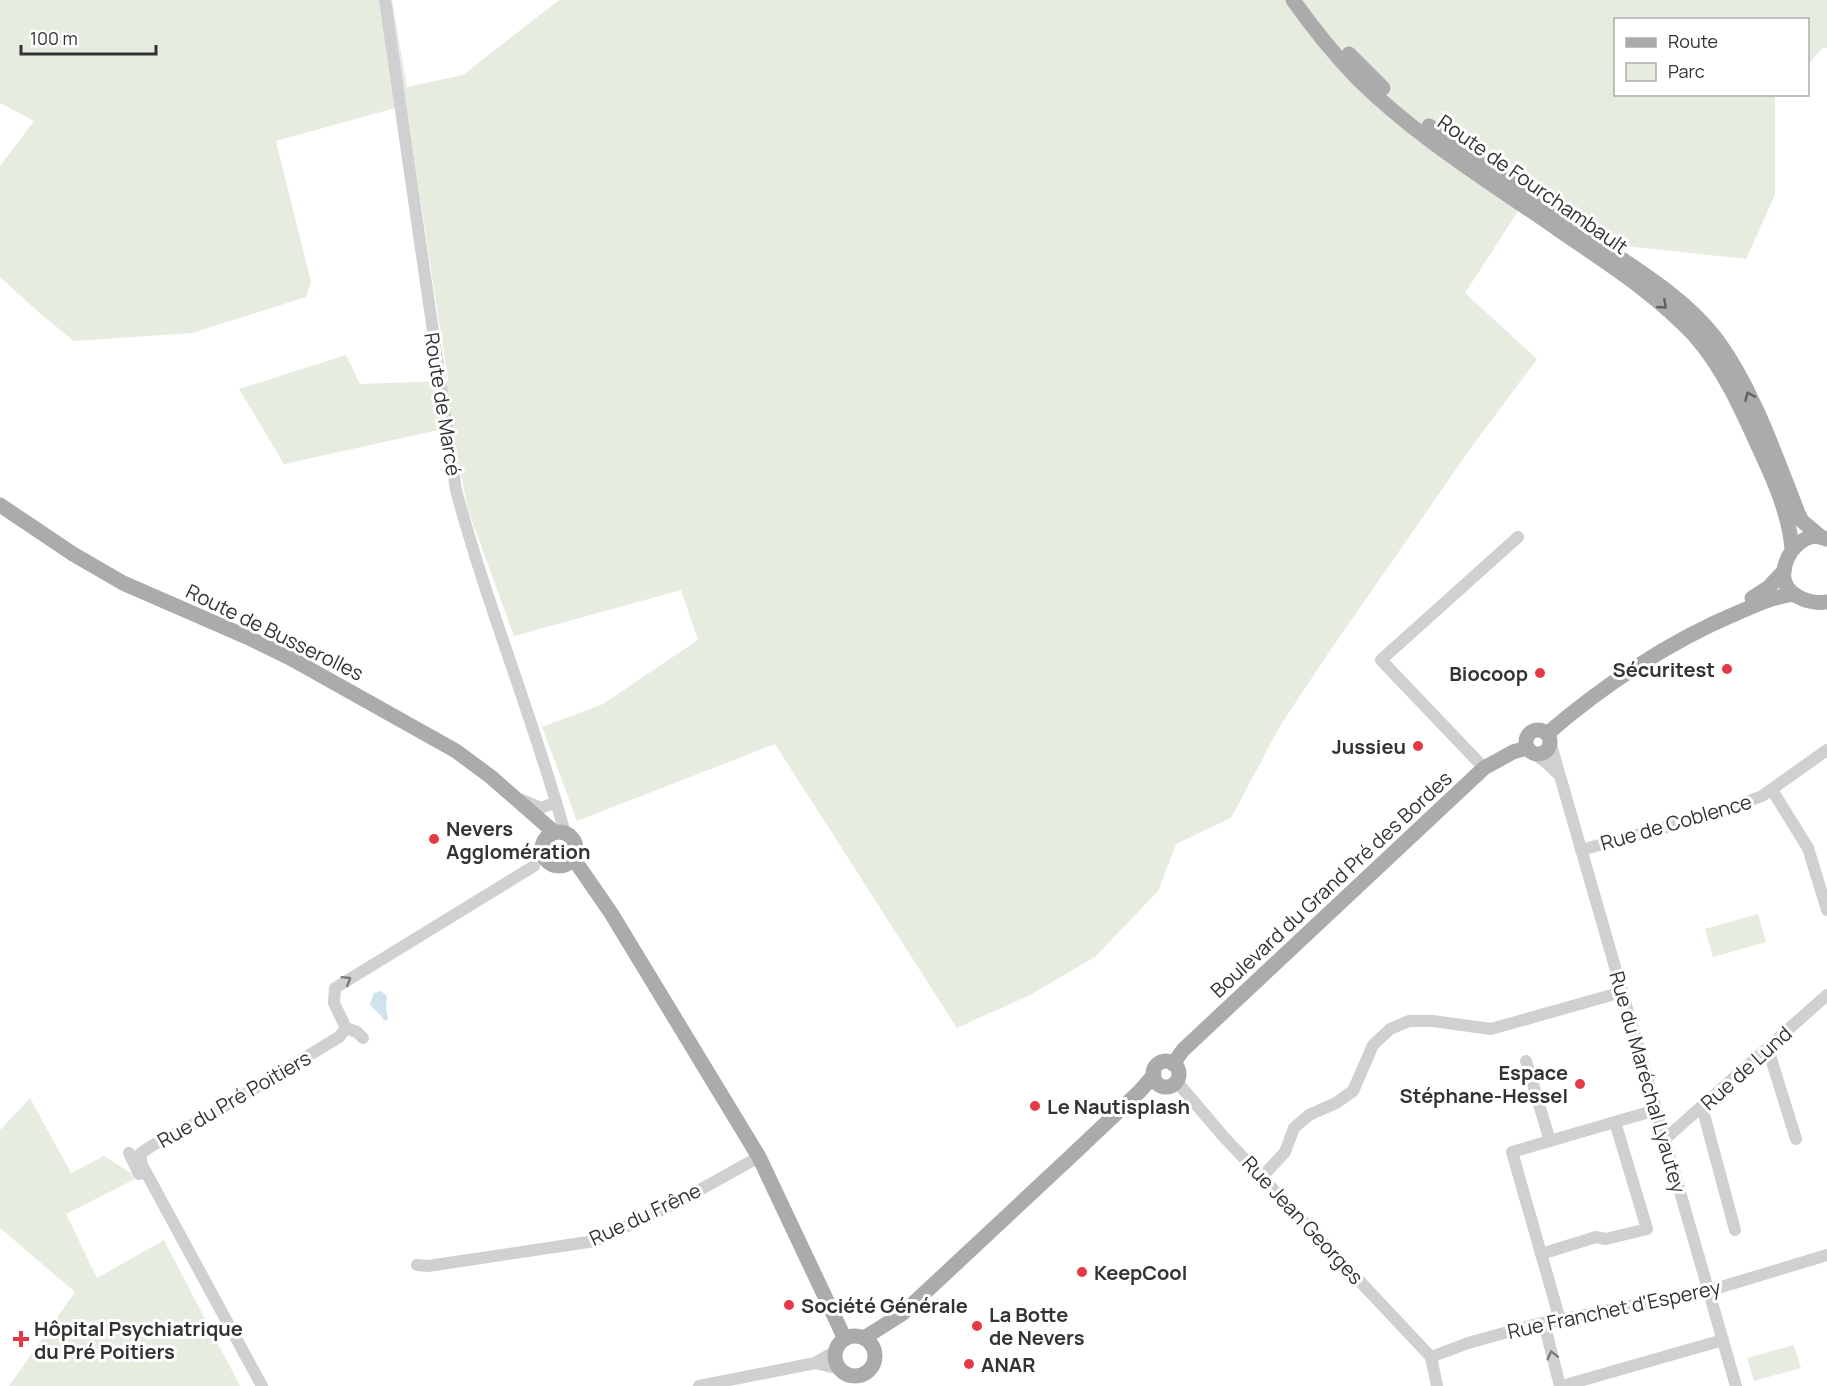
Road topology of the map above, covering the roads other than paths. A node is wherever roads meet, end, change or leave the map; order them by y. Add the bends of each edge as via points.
1 (385, 0) edge
2 (1293, 0) edge
3 (1304, 0) edge
4 (2, 509) edge
5 (1518, 537) dead end
6 (1824, 538) edge
7 (1792, 549) junction
8 (1784, 571) junction
9 (1794, 594) junction
10 (1824, 606) edge
11 (1717, 621) junction
12 (1548, 736) junction
13 (1530, 751) junction
14 (1827, 751) edge
15 (1484, 768) junction
16 (1561, 777) junction
17 (1772, 790) junction
18 (511, 795) junction
19 (555, 800) junction
20 (553, 849) junction
21 (1581, 850) junction
22 (1827, 910) edge
23 (1622, 992) junction
24 (1827, 995) edge
25 (346, 1028) junction
26 (363, 1038) dead end
27 (1768, 1049) junction
28 (1526, 1061) dead end
29 (1173, 1064) junction
30 (1164, 1081) junction
31 (1702, 1107) junction
32 (1656, 1110) junction
33 (1615, 1122) junction
34 (1665, 1139) junction
35 (1796, 1139) dead end
36 (1550, 1141) junction
37 (134, 1154) junction
38 (759, 1156) junction
39 (1262, 1177) junction
40 (1736, 1230) dead end
41 (1541, 1254) junction
42 (1827, 1255) edge
43 (417, 1265) dead end
44 (1708, 1291) junction
45 (1560, 1320) junction
46 (1544, 1323) junction
47 (1723, 1340) junction
48 (869, 1344) junction
49 (841, 1345) junction
50 (1431, 1357) junction
51 (815, 1363) junction
52 (872, 1367) junction
53 (840, 1369) junction
54 (863, 1381) edge
55 (254, 1386) edge
56 (262, 1386) edge
57 (699, 1386) edge
58 (874, 1386) edge
59 (1437, 1386) edge
60 (1561, 1386) edge
61 (1736, 1386) edge

1 - 19 street, Route de Marcé via 456,490
2 -> 7 main road, Route de Fourchambault via 1339,59 1376,96 1461,162 1618,269 1696,337 1722,372 1767,463 1783,505
6 -> 3 main road via 1798,513 1736,368 1716,338 1688,309 1624,259 1388,93 1328,32
4 - 18 main road, Route de Busserolles via 123,582 247,636 348,690 456,752
5 - 15 street via 1381,660
6 - 7 main road via 1806,539
7 - 8 main road
8 - 9 main road
8 - 11 main road via 1769,587
9 - 10 main road
9 - 11 main road via 1773,597
11 - 12 main road via 1576,708
12 - 13 main road via 1536,730 1529,733 1525,740
12 - 16 street, Rue du Maréchal Lyautey
13 - 15 main road, Boulevard du Grand Pré des Bordes via 1513,752
13 - 16 street
14 - 17 street, Rue de Coblence
15 - 29 main road, Boulevard du Grand Pré des Bordes via 1183,1050
16 - 21 street, Rue du Maréchal Lyautey
17 - 21 street, Rue de Coblence via 1714,814
17 - 22 street via 1809,848
18 - 19 street via 542,808
18 - 20 main road, Route de Busserolles
19 - 20 street, Route de Marcé
25 -> 20 street via 334,1004 335,988
20 - 38 main road, Route de Busserolles via 611,913
21 - 23 street, Rue du Maréchal Lyautey
23 - 32 street, Rue du Maréchal Lyautey
23 - 39 street via 1491,1029 1433,1021 1408,1021 1390,1029 1373,1045 1353,1091 1309,1115 1294,1128 1285,1152
24 - 27 street, Rue de Lund
25 - 26 street
25 - 37 street, Rue du Pré Poitiers via 339,1037 192,1125
27 - 31 street, Rue de Lund
27 - 35 street
28 - 36 street
29 - 30 main road via 1179,1074
29 - 30 main road, Boulevard du Grand Pré des Bordes via 1158,1065
30 - 39 street, Rue Jean Georges
30 - 48 main road via 1140,1091
31 - 34 street, Rue de Lund
31 - 40 street
32 - 33 street
32 - 34 street, Rue du Maréchal Lyautey
33 - 36 street
33 - 41 street via 1647,1229 1606,1239 1596,1237
34 - 44 street, Rue du Maréchal Lyautey
36 - 41 street via 1512,1152
37 - 55 street
37 - 56 street, Rue du Pré Poitiers
38 - 43 street, Rue du Frêne via 676,1203 595,1241
38 - 49 main road, Route de Busserolles
39 - 50 street, Rue Jean Georges
41 - 45 street
42 - 44 street, Rue Franchet d'Esperey
44 - 45 street, Rue Franchet d'Esperey
44 - 47 street, Rue du Maréchal Lyautey
45 - 46 street, Rue Franchet d'Esperey
46 - 50 street, Rue Franchet d'Esperey
60 -> 46 street
47 - 60 street
47 - 61 street, Rue du Maréchal Lyautey
48 - 49 main road via 858,1336
48 - 52 main road
49 - 51 street
49 - 53 main road, Route de Busserolles via 836,1357
50 - 59 street
51 - 53 street
51 - 57 street
52 - 54 main road via 863,1374
52 - 58 main road
53 - 54 main road

